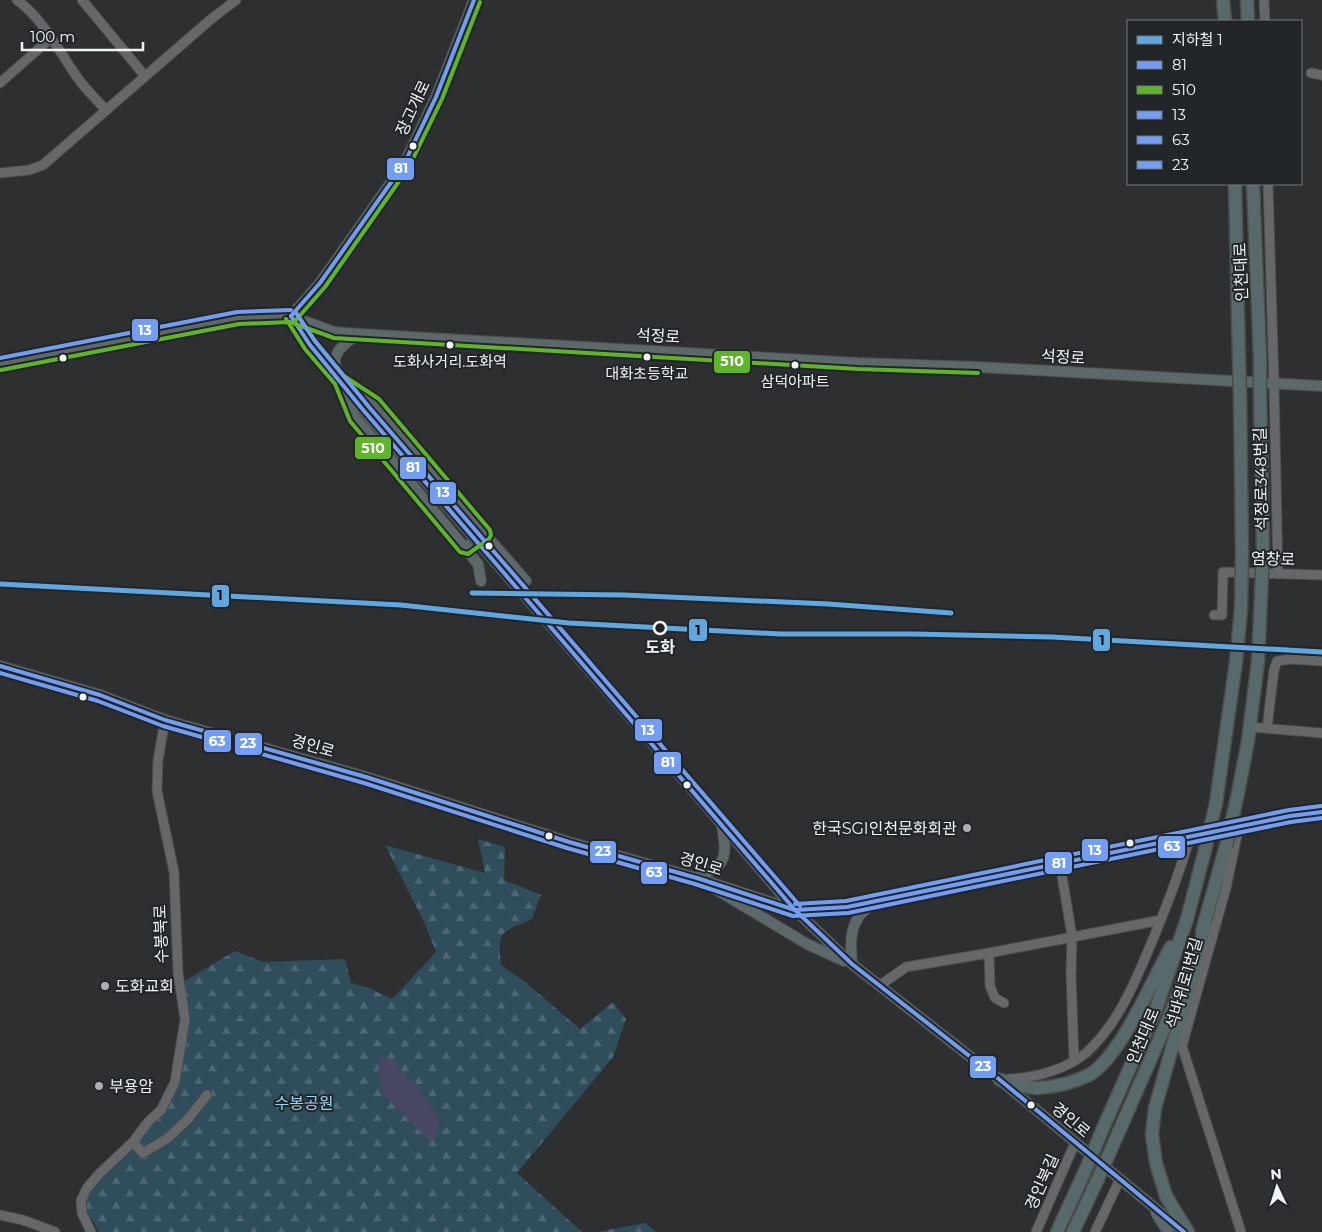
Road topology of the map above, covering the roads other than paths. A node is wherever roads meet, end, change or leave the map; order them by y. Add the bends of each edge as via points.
1 (17, 0) edge
2 (82, 0) edge
3 (236, 0) edge
4 (474, 0) edge
5 (1223, 0) edge
6 (1231, 0) edge
7 (1247, 0) edge
8 (1255, 0) edge
9 (1264, 0) edge
10 (1225, 20) edge
11 (1231, 20) edge
12 (1248, 20) edge
13 (1255, 20) edge
14 (1265, 20) edge
15 (51, 38) junction
16 (1311, 73) dead end
17 (1322, 74) edge
18 (145, 76) junction
19 (0, 84) edge
20 (106, 109) junction
21 (0, 173) edge
22 (1235, 185) edge
23 (1253, 185) edge
24 (1268, 185) edge
25 (291, 316) junction
26 (360, 334) junction
27 (0, 364) edge
28 (340, 382) junction
29 (1274, 384) junction
30 (1322, 386) edge
31 (484, 534) junction
32 (465, 548) junction
33 (1278, 574) junction
34 (1322, 575) edge
35 (482, 581) dead end
36 (526, 581) dead end
37 (1214, 615) dead end
38 (1322, 661) edge
39 (0, 666) edge
40 (165, 720) junction
41 (1250, 727) junction
42 (1267, 728) junction
43 (1322, 733) edge
44 (1322, 812) edge
45 (722, 824) junction
46 (1239, 826) junction
47 (1190, 837) junction
48 (1060, 864) junction
49 (697, 878) junction
50 (875, 902) junction
51 (795, 910) junction
52 (1187, 919) junction
53 (1161, 920) junction
54 (1205, 924) junction
55 (1072, 936) junction
56 (989, 953) junction
57 (852, 964) junction
58 (879, 986) junction
59 (1004, 1003) dead end
60 (1074, 1061) junction
61 (1000, 1080) junction
62 (207, 1095) dead end
63 (133, 1142) junction
64 (1075, 1143) junction
65 (1120, 1179) junction
66 (1152, 1206) junction
67 (0, 1216) edge
68 (55, 1232) edge
69 (91, 1232) edge
70 (1036, 1232) edge
71 (1057, 1232) edge
72 (1073, 1232) edge
73 (1095, 1232) edge
74 (1168, 1232) edge
75 (1184, 1232) edge
76 (1188, 1232) edge
77 (1241, 1232) edge

1 - 15 street via 35,14
2 - 18 street
3 - 18 street
4 - 25 main road, 장고개로 via 436,97 404,164 320,283
5 - 10 highway
6 - 11 highway
7 - 12 highway
8 - 13 highway
9 - 14 street
15 - 19 street
15 - 20 street via 78,79
16 - 17 street
18 - 20 street
20 - 21 street via 43,165
22 - 52 highway, 인천대로, bridge via 1241,609 1216,804
23 - 41 highway, 인천대로, bridge via 1263,551 1258,661
24 - 29 street, 석정로348번길
25 - 26 main road, 석정로 via 334,332
25 - 27 main road, 석정로 via 238,318
25 - 28 main road
26 - 28 main road via 347,342 336,358
26 - 29 main road, 석정로
28 - 31 main road via 375,403
28 - 32 main road via 355,417
28 - 45 main road, bridge
29 - 30 main road, 석정로
29 - 33 street, 석정로348번길
31 - 32 main road
31 - 36 main road
32 - 35 main road via 478,564
33 - 34 street, 염창로
33 - 37 street, 염창로 via 1223,572 1222,615
38 - 42 street via 1277,661
39 - 40 main road, 경인로 via 100,695
40 - 49 main road, 경인로 via 366,776 568,842
40 - 63 street, 수봉북로 via 157,791 174,872 178,974 185,1019 175,1082 161,1110
41 - 42 street
41 - 54 highway, 인천대로, bridge via 1237,798
42 - 43 street
44 - 46 main road
45 - 49 main road via 726,850 722,861 712,871
45 - 51 main road
46 - 47 main road
46 - 77 street, 석바위로1번길 via 1182,1046
47 - 48 main road
47 - 53 street
48 - 50 main road
48 - 55 street
49 - 51 main road, 경인로
49 - 57 main road via 808,944
50 - 51 main road via 848,908
50 - 57 main road via 858,917 854,927 850,943
51 - 57 main road, 경인로
52 - 61 highway via 1125,1033 1111,1055 1090,1074 1065,1084 1036,1088
52 - 71 highway, 인천대로, bridge via 1156,1009
53 - 55 street
53 - 60 street via 1142,966 1110,1026 1086,1053
54 - 72 highway, 인천대로, bridge via 1169,1017
54 - 76 highway via 1192,981 1154,1108 1152,1134 1166,1196
55 - 56 street
55 - 60 street
56 - 58 street via 906,967
56 - 59 street via 990,986 994,998
57 - 58 main road, 경인로
58 - 61 main road, 경인로
60 - 61 street via 1025,1079
61 - 64 main road, 경인로
62 - 63 street via 188,1120 168,1138 143,1153
63 - 69 street, 수봉북로 via 87,1188 81,1201 82,1213
64 - 65 main road, 경인로
64 - 70 street, 경인북길
65 - 66 main road, 경인로
65 - 73 street
66 - 74 main road
66 - 75 main road, 경인로
67 - 68 street via 23,1220

